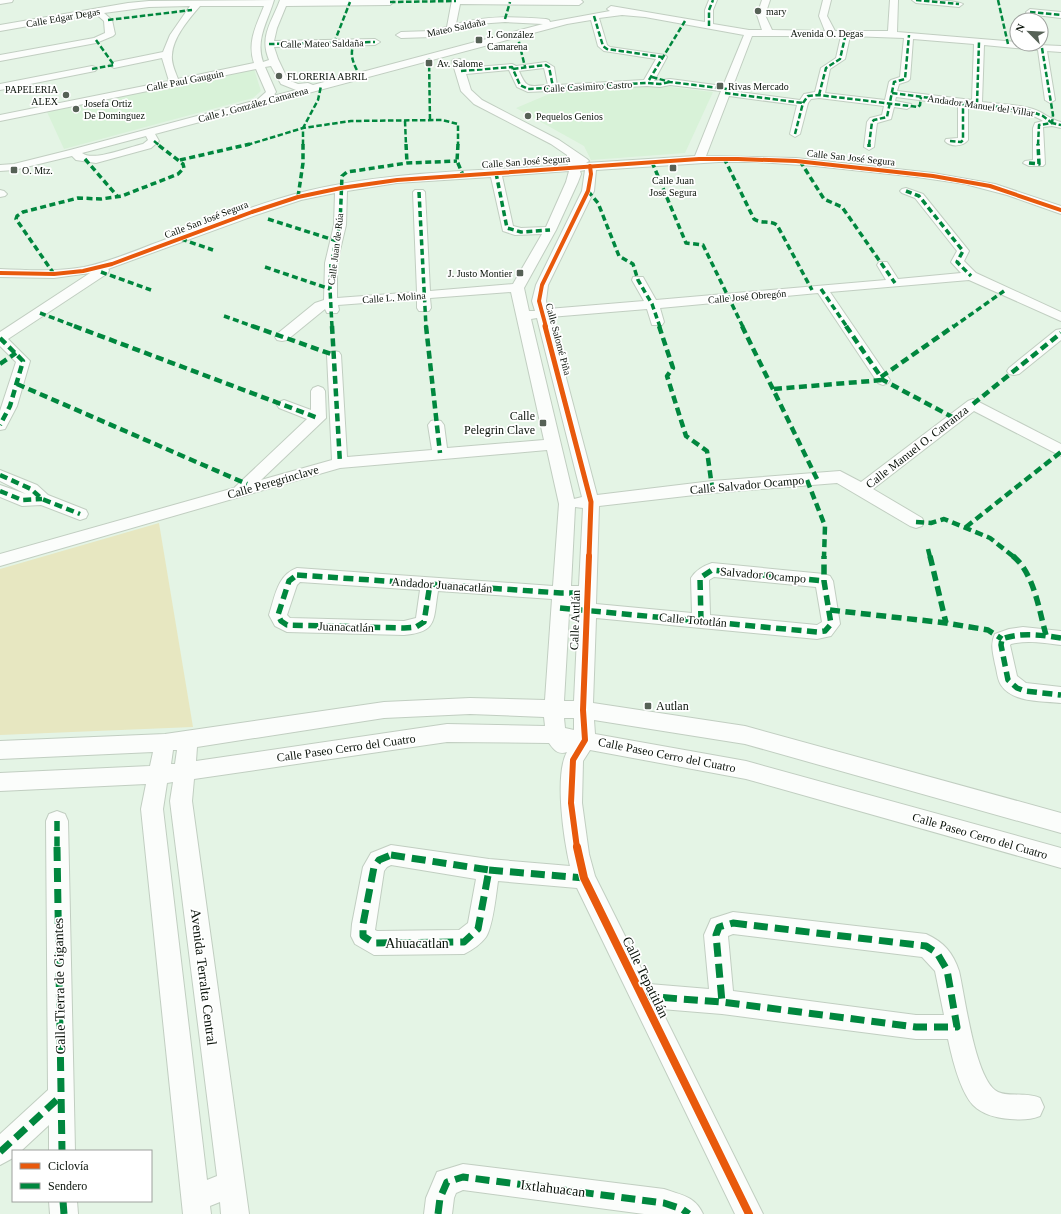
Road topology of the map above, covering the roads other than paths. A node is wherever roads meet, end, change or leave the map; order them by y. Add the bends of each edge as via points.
1 (9, 0) edge
2 (713, 0) edge
3 (766, 0) edge
4 (827, 0) edge
5 (894, 0) edge
6 (916, 0) edge
7 (284, 1) edge
8 (579, 1) edge
9 (0, 2) edge
10 (270, 2) edge
11 (390, 2) dead end
12 (197, 4) junction
13 (959, 4) dead end
14 (97, 11) junction
15 (594, 12) junction
16 (622, 12) junction
17 (1049, 14) edge
18 (1061, 15) edge
19 (563, 22) junction
20 (709, 26) junction
21 (0, 28) edge
22 (451, 29) junction
23 (749, 33) junction
24 (768, 33) junction
25 (831, 33) junction
26 (846, 33) junction
27 (892, 34) junction
28 (401, 35) dead end
29 (909, 39) junction
30 (375, 42) dead end
31 (979, 42) junction
32 (877, 43) dead end
33 (269, 44) junction
34 (1009, 45) edge
35 (1049, 48) edge
36 (1061, 49) edge
37 (453, 52) junction
38 (1042, 52) edge
39 (167, 54) junction
40 (0, 58) edge
41 (276, 62) junction
42 (114, 65) dead end
43 (261, 65) junction
44 (92, 69) dead end
45 (513, 69) junction
46 (461, 71) junction
47 (174, 82) junction
48 (647, 83) junction
49 (321, 86) junction
50 (553, 87) junction
51 (0, 88) edge
52 (726, 91) junction
53 (819, 95) junction
54 (891, 98) junction
55 (805, 100) junction
56 (1050, 100) dead end
57 (261, 102) junction
58 (963, 102) junction
59 (977, 104) junction
60 (0, 118) edge
61 (1056, 124) edge
62 (795, 134) dead end
63 (950, 141) dead end
64 (869, 147) dead end
65 (699, 159) junction
66 (573, 161) junction
67 (1029, 163) dead end
68 (590, 166) junction
69 (0, 168) edge
70 (496, 173) junction
71 (341, 188) junction
72 (906, 191) dead end
73 (419, 192) dead end
74 (1061, 210) edge
75 (550, 230) junction
76 (112, 264) junction
77 (883, 265) dead end
78 (0, 273) edge
79 (971, 276) junction
80 (638, 280) dead end
81 (895, 283) junction
82 (517, 288) junction
83 (821, 289) junction
84 (423, 302) junction
85 (652, 304) junction
86 (331, 306) junction
87 (542, 314) junction
88 (523, 315) junction
89 (1061, 317) edge
90 (656, 322) dead end
91 (1061, 333) edge
92 (282, 336) dead end
93 (0, 337) edge
94 (334, 355) dead end
95 (1014, 371) dead end
96 (883, 380) dead end
97 (318, 391) dead end
98 (284, 405) dead end
99 (318, 418) junction
100 (0, 425) edge
101 (436, 425) dead end
102 (553, 444) junction
103 (1061, 451) edge
104 (440, 453) junction
105 (340, 463) junction
106 (0, 475) edge
107 (862, 489) junction
108 (239, 491) junction
109 (0, 492) edge
110 (42, 499) junction
111 (591, 502) junction
112 (567, 504) junction
113 (80, 514) dead end
114 (916, 522) dead end
115 (0, 560) edge
116 (297, 575) joint
117 (430, 584) junction
118 (561, 600) junction
119 (587, 602) junction
120 (701, 621) junction
121 (825, 631) joint
122 (1061, 638) edge
123 (1061, 695) edge
124 (554, 709) junction
125 (583, 710) junction
126 (555, 735) junction
127 (188, 739) junction
128 (585, 740) junction
129 (165, 743) junction
130 (0, 750) edge
131 (573, 760) junction
132 (184, 772) junction
133 (158, 775) junction
134 (0, 782) edge
135 (57, 821) dead end
136 (1061, 823) edge
137 (1061, 858) edge
138 (489, 870) junction
139 (584, 878) junction
140 (642, 996) junction
141 (722, 1002) junction
142 (957, 1027) junction
143 (61, 1096) junction
144 (1031, 1107) dead end
145 (62, 1150) edge
146 (0, 1152) edge
147 (231, 1183) junction
148 (63, 1202) edge
149 (196, 1207) edge
150 (64, 1214) edge
151 (235, 1214) edge
152 (438, 1214) edge
153 (689, 1214) edge
154 (750, 1214) edge

1 - 9 street
2 - 20 street via 709,10
3 - 24 street via 761,16
4 - 25 street via 823,16
5 - 27 street
6 - 13 street
7 - 11 street
7 - 33 street
8 - 19 street via 576,11
8 - 22 street via 456,1
10 - 12 street, Calle Edgar Degas
10 - 43 street via 256,37 255,48
12 - 14 street, Calle Edgar Degas via 149,4
12 - 39 street via 173,40
14 - 21 street, Calle Edgar Degas
14 - 40 street via 108,20 110,34 103,38
15 - 16 street, Calle J. González Camarena
15 - 16 street, Avenida O. Degas
15 - 19 street, Calle J. González Camarena
15 - 48 street via 603,46 607,49 662,57
16 - 20 street, Avenida O. Degas via 646,10
17 - 18 street
19 - 22 street, Mateo Saldaña via 505,19 476,21
19 - 37 street, Calle J. González Camarena via 518,38
20 - 23 street, Avenida O. Degas
22 - 28 street, Mateo Saldaña via 432,34
23 - 24 street, Avenida O. Degas
23 - 52 street
24 - 25 street, Avenida O. Degas
25 - 26 street, Avenida O. Degas
26 - 27 street, Avenida O. Degas
26 - 53 street via 849,44 840,59 826,68
27 - 29 street, Avenida O. Degas
29 - 31 street, Avenida O. Degas
29 - 32 street
29 - 54 street via 905,79 894,82
30 - 33 street, Calle Mateo Saldaña
31 - 34 street, Avenida O. Degas
31 - 59 street
33 - 41 street
35 - 36 street, Avenida O. Degas
37 - 46 street
37 - 49 street, Calle J. González Camarena
38 - 56 street
39 - 42 street
39 - 47 street
41 - 43 street, Calle Paul Gauguin
41 - 49 street via 284,82 290,85
43 - 47 street, Calle Paul Gauguin
43 - 57 street via 271,92
44 - 51 street
45 - 46 street via 508,67
45 - 50 street, Calle Casimiro Castro via 523,87
45 - 50 street via 546,65 549,67
46 - 66 street via 466,91 478,102 555,142
47 - 60 street, Calle Paul Gauguin
48 - 50 street, Calle Casimiro Castro
48 - 52 street, Calle Casimiro Castro via 670,82
49 - 57 street, Calle J. González Camarena
52 - 55 street, Andador Manuel del Villar
52 - 65 street
53 - 54 street, Andador Manuel del Villar
53 - 55 street, Andador Manuel del Villar
54 - 58 street, Andador Manuel del Villar via 921,97
54 - 64 street via 887,117 872,122
55 - 62 street
57 - 69 street, Calle J. González Camarena via 148,132 154,141 147,146 96,160 80,158 74,152
58 - 59 street, Andador Manuel del Villar
58 - 63 street via 963,140
59 - 61 street, Andador Manuel del Villar via 1030,111
61 - 67 street via 1039,125 1039,164
65 - 68 street, Calle San José Segura
65 - 74 street, Calle San José Segura via 748,158 793,161 946,178 981,184
66 - 68 street, Calle San José Segura
66 - 70 street, Calle San José Segura
66 - 75 street via 575,174
68 - 87 street, Calle Salomé Piña via 588,191 542,285 539,301
70 - 71 street, Calle San José Segura via 397,180
70 - 75 street via 507,228 515,232
71 - 76 street, Calle San José Segura via 298,197 252,212
71 - 86 street, Calle Juan de Rúa via 340,225 332,263
72 - 79 street via 919,196 963,251 957,262
73 - 84 street
75 - 82 street
76 - 78 street, Calle San José Segura via 54,274
76 - 93 street
77 - 81 street
79 - 81 street, Calle José Obregón
79 - 89 street
80 - 85 street
81 - 83 street, Calle José Obregón
82 - 84 street, Calle L. Molina
82 - 88 street
83 - 85 street, Calle José Obregón
83 - 96 street
84 - 86 street, Calle L. Molina
85 - 87 street, Calle José Obregón
85 - 90 street
86 - 92 street, Calle L. Molina via 320,306
87 - 88 street, Calle José Obregón
87 - 111 street, Calle Salomé Piña
88 - 102 street
91 - 95 street
93 - 100 street via 23,361 10,406
94 - 105 street
97 - 99 street
98 - 99 street
99 - 108 street
101 - 104 street
102 - 104 street, Calle Peregrinclave
102 - 112 street
103 - 107 street, Calle Manuel O. Carranza via 973,404
104 - 105 street, Calle Peregrinclave
105 - 108 street, Calle Peregrinclave
106 - 110 street via 31,489
107 - 111 street, Calle Salvador Ocampo via 840,476 712,487
107 - 114 street, Calle Salvador Ocampo
108 - 115 street, Calle Peregrinclave
109 - 110 street via 22,500
110 - 113 street
111 - 112 street, Calle Salvador Ocampo
111 - 119 street, Calle Autlán
112 - 118 street, Calle Autlán
116 - 117 street, Andador Juanacatlán
116 - 117 street, Juanacatlán via 289,582 278,615 286,625 416,627 424,622
117 - 118 street, Andador Juanacatlán
118 - 119 street, Calle Tototlán
118 - 124 street, Calle Autlán
119 - 120 street, Calle Tototlán
119 - 125 street, Calle Autlán
120 - 121 street, Calle Tototlán
120 - 121 street, Salvador Ocampo via 700,578 712,570 824,581 831,624
122 - 123 street via 1046,635 1010,635 1002,639 1001,645 1008,680 1017,688 1025,692
124 - 125 street
124 - 126 street, Calle Autlán
124 - 127 street via 470,706 384,710
125 - 128 street, Calle Autlán
125 - 136 street via 745,735
126 - 128 street, Calle Paseo Cerro del Cuatro
126 - 131 street
126 - 132 street, Calle Paseo Cerro del Cuatro via 447,733
127 - 129 street
127 - 132 street, Avenida Terralta Central
128 - 131 street, Calle Tepatitlán
128 - 137 street, Calle Paseo Cerro del Cuatro via 746,770
129 - 130 street
129 - 133 street
131 - 139 street, Calle Tepatitlán via 571,803
132 - 133 street, Calle Paseo Cerro del Cuatro
132 - 147 street, Avenida Terralta Central via 181,801
133 - 134 street, Calle Paseo Cerro del Cuatro
133 - 149 street via 152,809
135 - 143 street, Calle Tierra de Gigantes
138 - 138 street, Ahuacatlan via 391,855 379,860 374,867 363,936 374,943 464,942 478,929
138 - 139 street, Ahuacatlan
139 - 140 street, Calle Tepatitlán
140 - 141 street
140 - 154 street, Calle Tepatitlán
141 - 142 street via 916,1027
141 - 142 street via 716,935 719,926 733,923 926,946 937,953 947,970
142 - 144 street via 975,1087 983,1098 992,1103
143 - 145 street, Calle Tierra de Gigantes
143 - 146 street
147 - 149 street
147 - 151 street, Avenida Terralta Central
148 - 150 street
152 - 153 street, Ixtlahuacan via 440,1198 448,1182 463,1177 664,1203 682,1208

